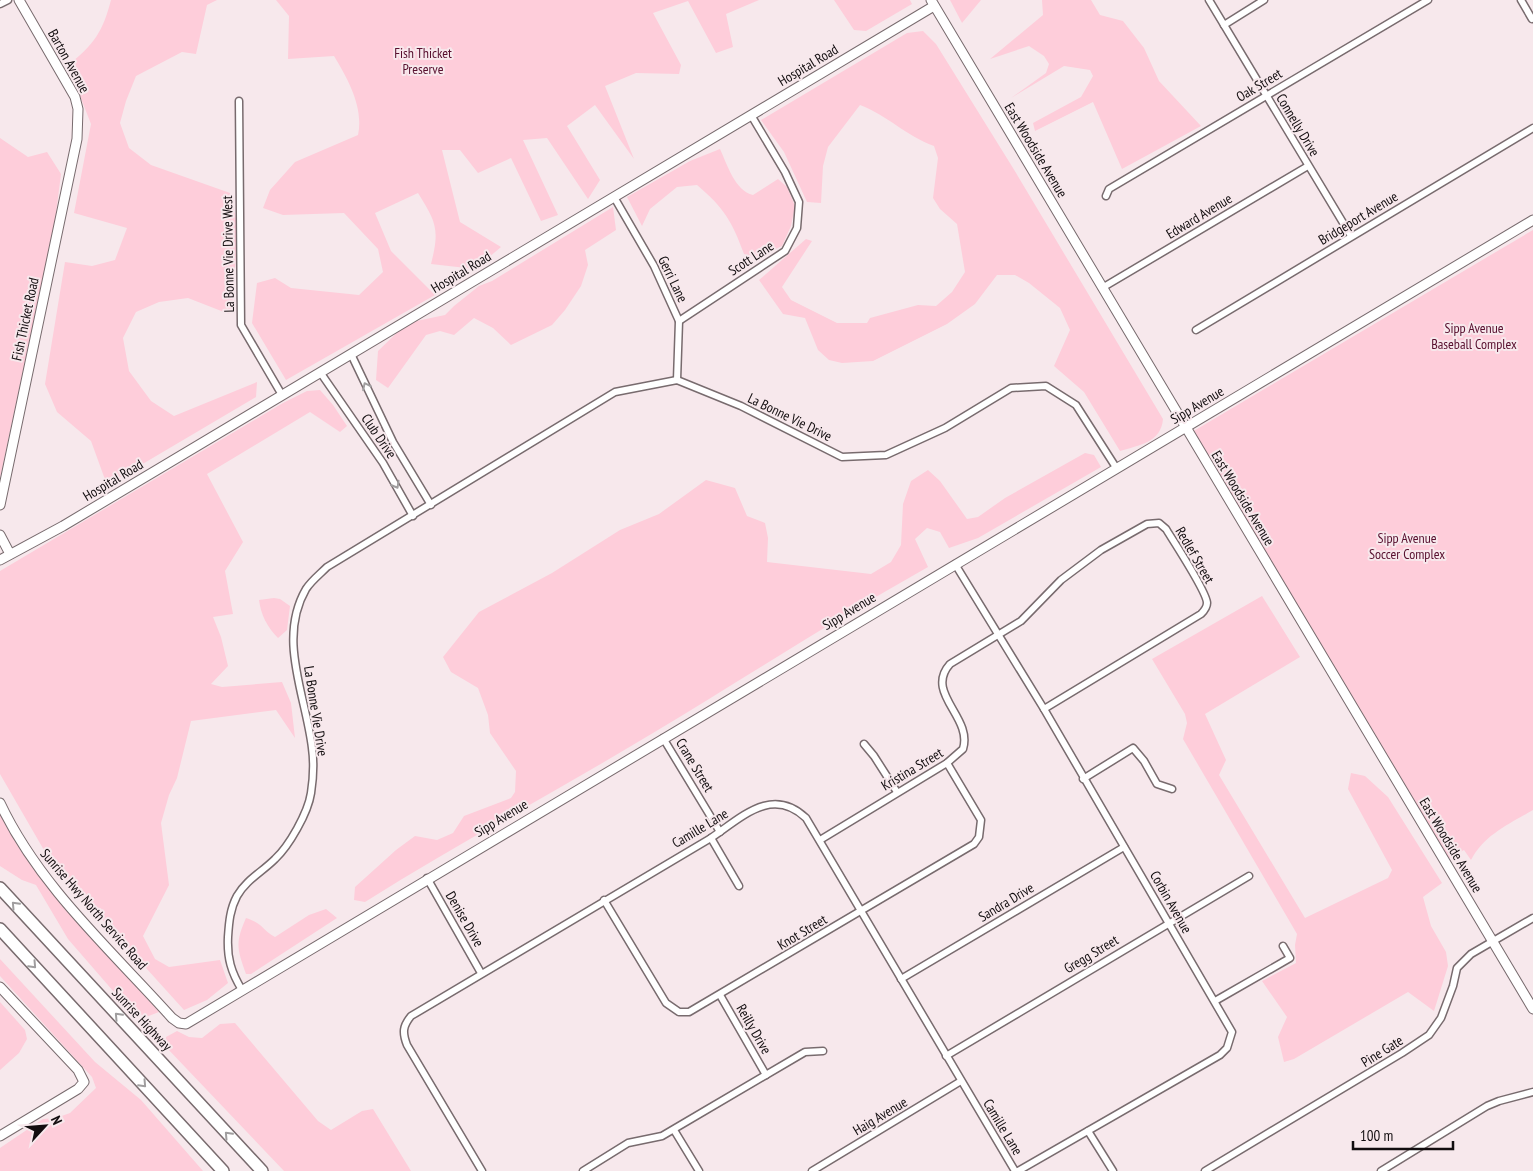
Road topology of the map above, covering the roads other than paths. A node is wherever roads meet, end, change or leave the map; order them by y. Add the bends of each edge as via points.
1 (8, 0) edge
2 (19, 0) edge
3 (1209, 0) edge
4 (1264, 0) edge
5 (1428, 0) edge
6 (1521, 0) edge
7 (932, 3) edge
8 (0, 4) edge
9 (1532, 19) edge
10 (1224, 25) junction
11 (1265, 95) junction
12 (239, 101) dead end
13 (751, 115) junction
14 (1533, 128) edge
15 (77, 139) joint
16 (1308, 166) junction
17 (1106, 196) dead end
18 (614, 197) junction
19 (1533, 220) edge
20 (1351, 236) junction
21 (1102, 288) junction
22 (679, 321) junction
23 (1196, 330) dead end
24 (350, 354) junction
25 (320, 372) junction
26 (677, 380) junction
27 (282, 395) junction
28 (1186, 428) junction
29 (1117, 469) junction
30 (0, 505) edge
31 (431, 505) junction
32 (413, 516) junction
33 (0, 535) edge
34 (10, 554) junction
35 (0, 560) edge
36 (955, 564) junction
37 (999, 635) junction
38 (1044, 709) junction
39 (663, 738) junction
40 (864, 744) dead end
41 (948, 763) junction
42 (1083, 779) junction
43 (1172, 789) dead end
44 (897, 792) junction
45 (0, 803) edge
46 (720, 832) junction
47 (712, 838) junction
48 (820, 840) junction
49 (1124, 846) junction
50 (1249, 876) dead end
51 (427, 878) junction
52 (739, 886) dead end
53 (0, 888) edge
54 (604, 900) junction
55 (860, 912) junction
56 (1533, 918) edge
57 (1168, 922) junction
58 (0, 929) edge
59 (1493, 942) junction
60 (1283, 946) dead end
61 (481, 973) junction
62 (902, 979) junction
63 (0, 987) edge
64 (242, 990) junction
65 (720, 995) junction
66 (1215, 1002) junction
67 (1533, 1010) edge
68 (180, 1023) joint
69 (823, 1051) dead end
70 (946, 1056) junction
71 (766, 1075) junction
72 (960, 1082) junction
73 (1533, 1092) edge
74 (674, 1130) junction
75 (1088, 1131) junction
76 (0, 1136) edge
77 (223, 1171) edge
78 (262, 1171) edge
79 (482, 1171) edge
80 (583, 1171) edge
81 (699, 1171) edge
82 (812, 1171) edge
83 (1017, 1171) edge
84 (1113, 1171) edge
85 (1204, 1171) edge
86 (1381, 1171) edge

1 - 8 street
2 - 15 street, Barton Avenue via 75,97
3 - 10 street, Connelly Drive
4 - 10 street
5 - 11 street, Oak Street
6 - 9 street
7 - 13 street, Hospital Road
7 - 21 street, East Woodside Avenue
10 - 11 street, Connelly Drive
11 - 16 street, Connelly Drive
11 - 17 street, Oak Street via 1109,190
12 - 27 street, La Bonne Vie Drive West via 241,325
13 - 18 street, Hospital Road
13 - 22 street, Scott Lane via 786,172 799,202 797,228 785,251
14 - 20 street, Bridgeport Avenue
15 - 30 street, Fish Thicket Road
16 - 20 street, Connelly Drive
16 - 21 street, Edward Avenue
18 - 22 street, Gerri Lane via 654,266
18 - 24 street, Hospital Road
19 - 28 street, Sipp Avenue
20 - 23 street, Bridgeport Avenue
21 - 28 street, East Woodside Avenue
22 - 26 street, Gerri Lane
24 - 25 street, Hospital Road
31 -> 24 street via 393,442
25 - 27 street, Hospital Road
25 -> 32 street, Club Drive via 383,463
26 - 29 street, La Bonne Vie Drive via 741,406 842,457 886,454 945,428 1011,388 1046,386 1076,405
26 - 31 street, La Bonne Vie Drive via 615,392
27 - 34 street, Hospital Road via 56,531
28 - 29 street, Sipp Avenue
28 - 59 street, East Woodside Avenue
29 - 36 street, Sipp Avenue
31 - 32 street, La Bonne Vie Drive
32 - 64 street, La Bonne Vie Drive via 327,568 307,588 297,609 292,632 312,749 311,795 296,831 275,858 241,890 233,904 227,953 232,973
33 - 34 street
34 - 35 street, Hospital Road
36 - 37 street, Corbin Avenue
36 - 39 street, Sipp Avenue
37 - 38 street, Corbin Avenue
37 - 38 street, Redlef Street via 1021,621 1061,580 1101,550 1147,524 1158,523 1166,529 1202,591 1207,604 1205,610
37 - 41 street, Kristina Street via 950,664 944,671 942,690 962,724 966,741 963,749
38 - 42 street, Corbin Avenue
39 - 46 street, Crane Street
39 - 51 street, Sipp Avenue
40 - 44 street
41 - 44 street, Kristina Street
41 - 55 street, Knot Street via 979,814 981,828 974,844
42 - 43 street via 1133,748 1157,784
42 - 49 street, Corbin Avenue
44 - 48 street, Kristina Street
45 - 68 street, Sunrise Hwy North Service Road via 42,874
46 - 47 street, Camille Lane
46 - 48 street, Camille Lane via 757,808 768,803 780,803 802,814
47 - 52 street
47 - 54 street, Camille Lane
48 - 55 street, Camille Lane
49 - 57 street, Corbin Avenue
49 - 62 street, Sandra Drive
50 - 57 street, Gregg Street
51 - 61 street, Denise Drive
51 - 64 street, Sipp Avenue
78 -> 53 highway, Sunrise Highway
54 - 61 street, Camille Lane
54 - 65 street, Knot Street via 671,1008 689,1012
55 - 62 street, Camille Lane
55 - 65 street, Knot Street
56 - 59 street, Pine Gate
57 - 66 street, Corbin Avenue
57 - 70 street, Gregg Street
58 -> 77 highway
59 - 67 street, East Woodside Avenue
59 - 85 street, Pine Gate via 1471,954 1457,968 1447,1004 1429,1035
60 - 66 street via 1290,958
61 - 79 street, Camille Lane via 411,1016 404,1024 403,1034
62 - 70 street, Camille Lane
63 - 76 street via 78,1070 84,1082 78,1089
64 - 68 street, Sipp Avenue via 190,1022
65 - 71 street, Reilly Drive
66 - 75 street, Corbin Avenue via 1232,1032 1227,1048
69 - 71 street via 805,1052
70 - 72 street, Camille Lane
71 - 74 street
72 - 82 street, Haig Avenue
72 - 83 street, Camille Lane
73 - 86 street via 1487,1106
74 - 80 street via 662,1136 628,1143
74 - 81 street
75 - 83 street, Corbin Avenue
75 - 84 street

